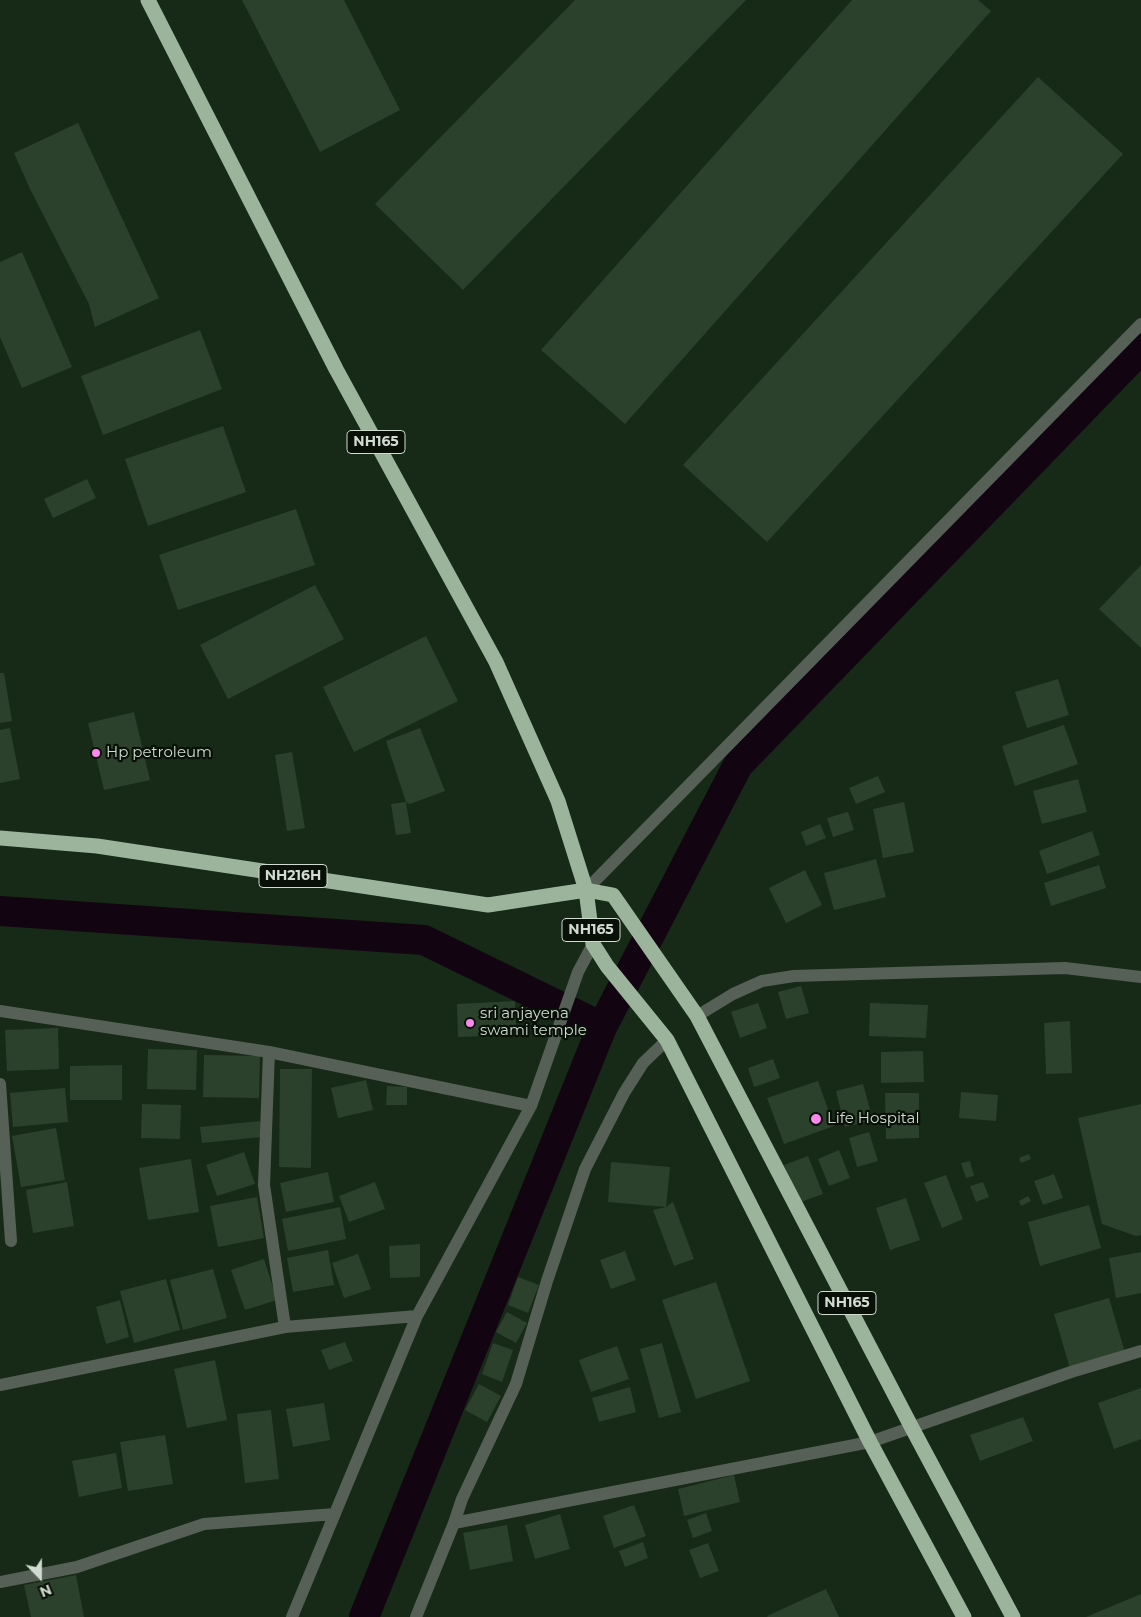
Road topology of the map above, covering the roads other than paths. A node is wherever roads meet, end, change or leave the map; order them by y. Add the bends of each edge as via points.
1 (148, 0) edge
2 (1141, 324) edge
3 (0, 838) edge
4 (586, 890) junction
5 (593, 944) junction
6 (1141, 977) edge
7 (0, 1011) edge
8 (697, 1016) junction
9 (667, 1040) junction
10 (269, 1052) junction
11 (0, 1084) edge
12 (531, 1106) junction
13 (11, 1241) dead end
14 (417, 1316) junction
15 (285, 1327) junction
16 (1141, 1351) edge
17 (0, 1385) edge
18 (912, 1428) junction
19 (870, 1442) junction
20 (334, 1514) junction
21 (454, 1523) junction
22 (0, 1582) edge
23 (292, 1617) edge
24 (416, 1617) edge
25 (964, 1617) edge
26 (1013, 1617) edge

1 - 4 highway, NH165 via 336,369 496,662 558,801
2 - 4 street
3 - 4 highway, NH216H via 97,846 488,905
4 - 5 highway, NH165
4 - 8 highway, NH165 via 613,895
5 - 9 highway, NH165
5 - 12 street via 578,972
6 - 8 street via 1064,968 794,976 762,981
7 - 10 street
8 - 18 highway, NH165
9 - 19 highway, NH165
9 - 21 street via 643,1063 624,1093 585,1170 516,1384
10 - 12 street
10 - 15 street via 264,1185
11 - 13 street
12 - 14 street
14 - 15 street
14 - 20 street
15 - 17 street
16 - 18 street
18 - 19 street
18 - 26 highway, NH165
19 - 21 street
19 - 25 highway, NH165
20 - 22 street via 204,1524 78,1567
20 - 23 street
21 - 24 street

